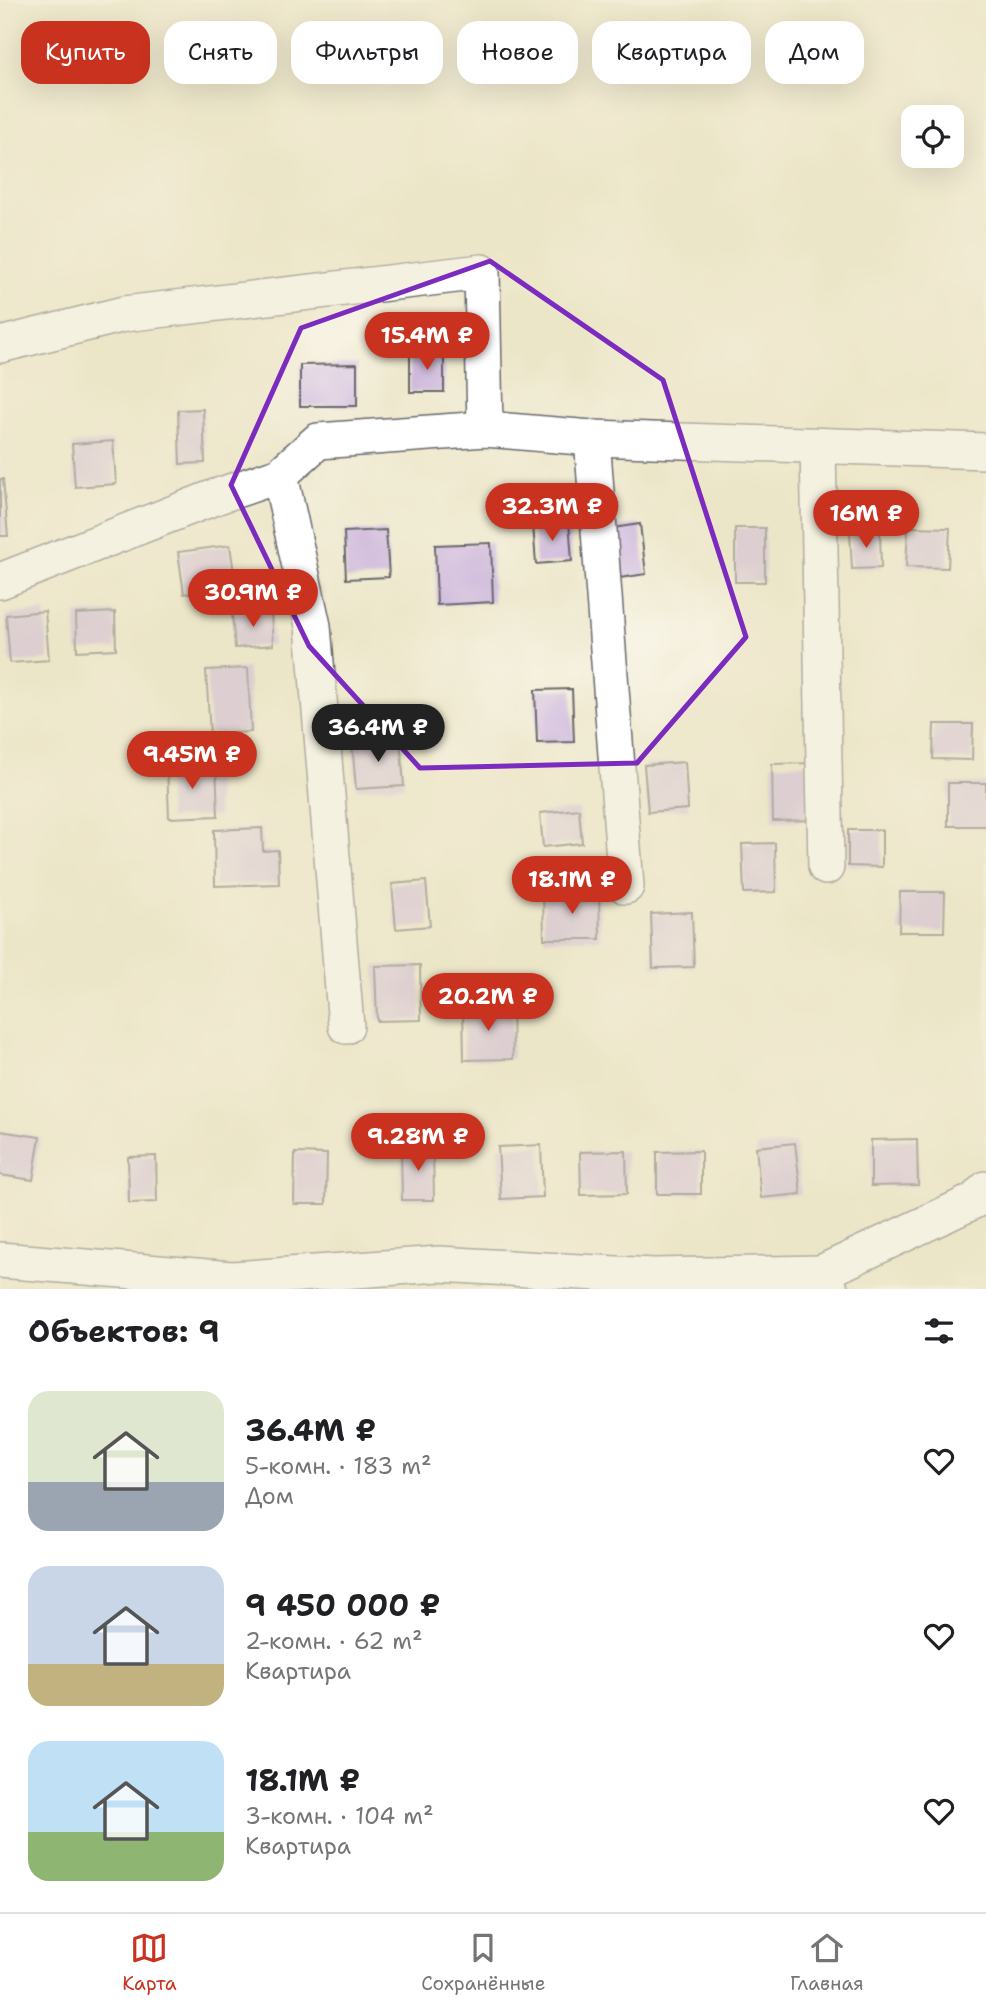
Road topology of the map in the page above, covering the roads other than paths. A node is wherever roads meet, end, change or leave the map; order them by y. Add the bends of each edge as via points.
1 (0, 345) edge
2 (485, 429) junction
3 (592, 438) junction
4 (818, 446) junction
5 (986, 451) edge
6 (280, 475) junction
7 (0, 581) edge
8 (826, 867) dead end
9 (626, 886) dead end
10 (346, 1026) dead end
11 (986, 1189) edge
12 (0, 1259) edge
13 (825, 1281) edge

1 - 2 street via 124,314 481,272
2 - 3 street
2 - 6 street via 318,441
3 - 4 street
3 - 9 street
4 - 5 street
4 - 8 street
6 - 7 street
6 - 10 street via 313,626
11 - 13 street via 974,1201
12 - 13 street via 232,1279 439,1264

